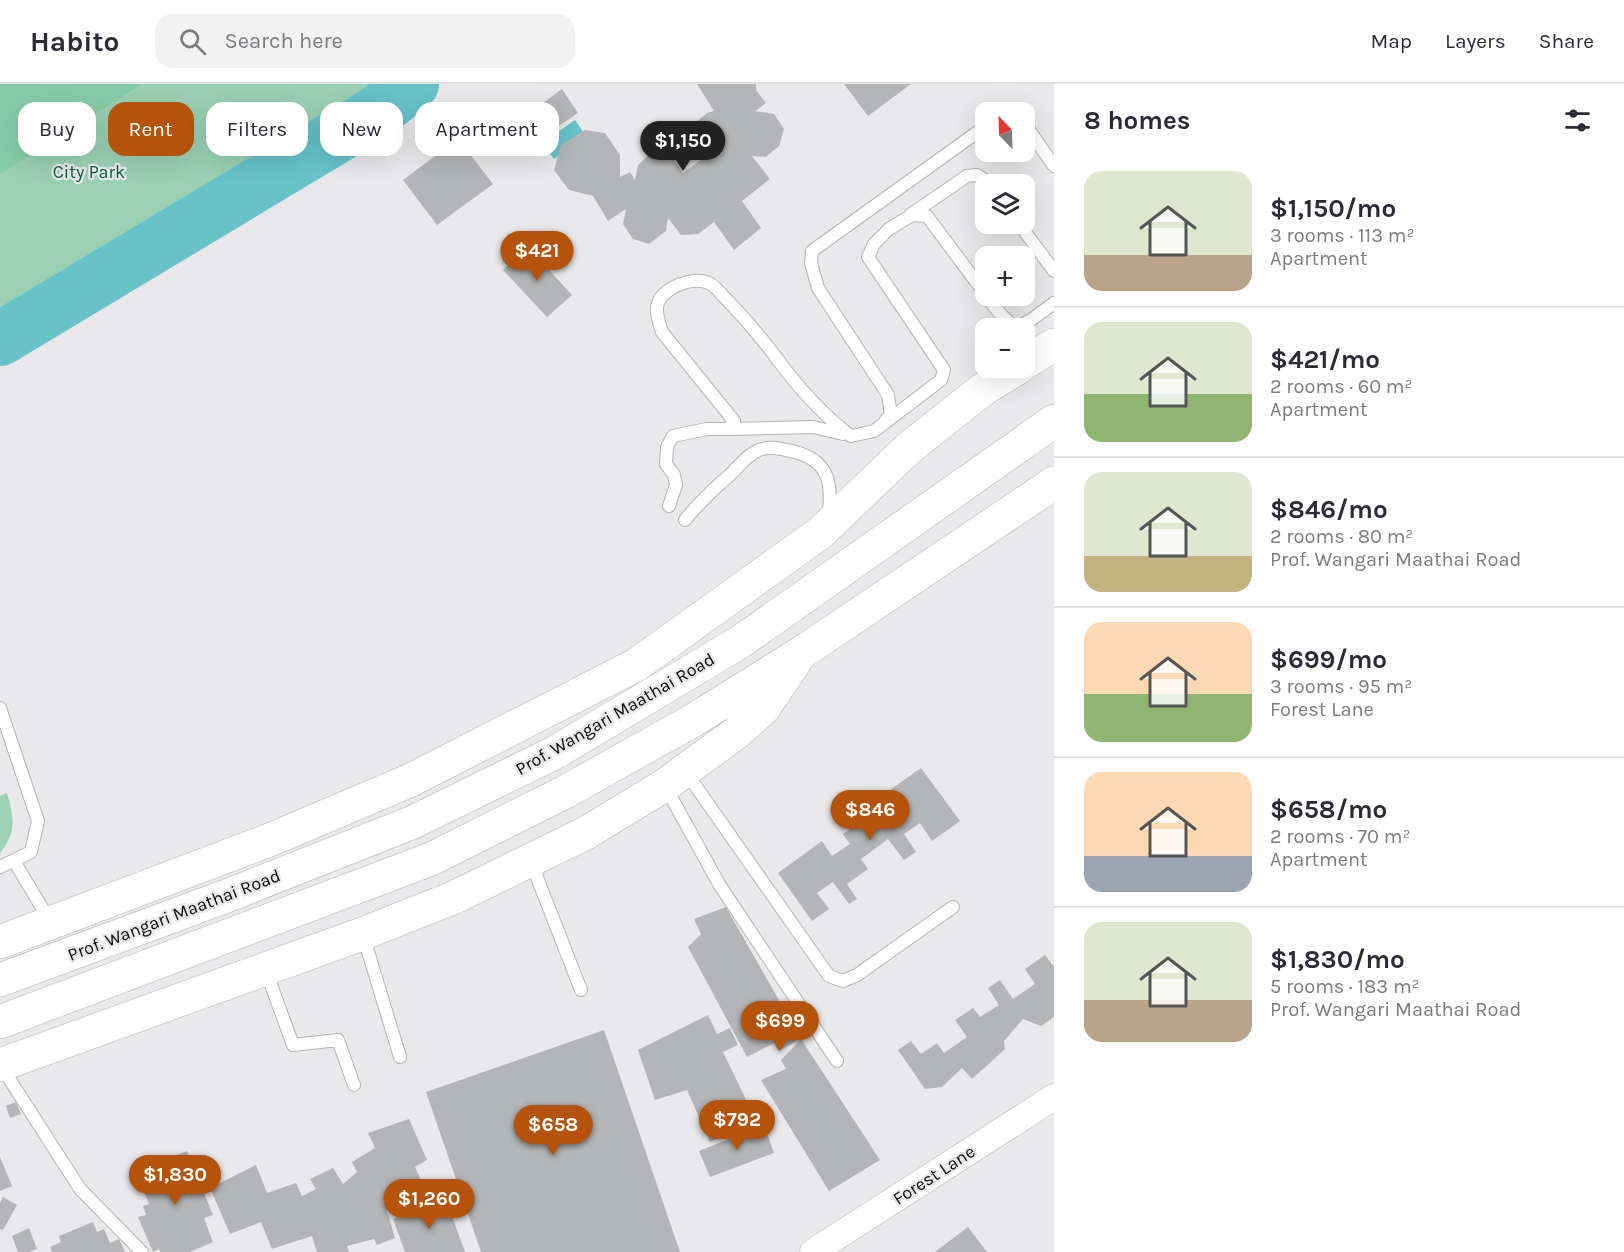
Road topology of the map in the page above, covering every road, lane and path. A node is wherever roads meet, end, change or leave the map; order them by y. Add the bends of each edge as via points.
1 (975, 134) edge
2 (1035, 139) edge
3 (1054, 166) edge
4 (975, 175) edge
5 (899, 223) junction
6 (1026, 234) edge
7 (1054, 271) edge
8 (975, 280) edge
9 (1054, 303) edge
10 (994, 306) edge
11 (1054, 345) edge
12 (1035, 356) edge
13 (1002, 378) edge
14 (1054, 421) edge
15 (728, 429) junction
16 (874, 430) junction
17 (851, 436) junction
18 (1054, 483) edge
19 (669, 506) dead end
20 (685, 520) dead end
21 (823, 530) junction
22 (846, 568) junction
23 (801, 653) junction
24 (0, 708) edge
25 (675, 778) junction
26 (14, 861) junction
27 (530, 861) junction
28 (0, 867) edge
29 (953, 908) dead end
30 (51, 922) junction
31 (362, 934) junction
32 (0, 942) edge
33 (266, 970) junction
34 (0, 980) edge
35 (580, 990) dead end
36 (0, 1022) edge
37 (400, 1057) dead end
38 (837, 1061) dead end
39 (0, 1065) edge
40 (354, 1085) dead end
41 (1054, 1097) edge
42 (142, 1252) edge
43 (813, 1252) edge

1 - 16 lane via 812,251 818,288 888,395 891,416
2 - 3 lane
4 - 5 lane via 967,176
5 - 8 lane via 912,215 927,216
5 - 16 lane via 874,244 868,257 944,370 941,380
6 - 7 lane
9 - 10 lane via 1017,327
11 - 12 main road
13 - 21 main road via 909,448
14 - 22 main road, Prof. Wangari Maathai Road
15 - 17 lane via 813,427
15 - 17 lane via 734,421 662,332 656,314 659,299 668,291 697,280 711,284 759,334 814,404
15 - 19 lane via 673,436 667,447 666,464 676,485
16 - 17 lane
18 - 23 main road
20 - 21 lane via 746,457 770,447 810,456 822,466 831,491
21 - 22 main road
21 - 30 main road via 636,665 461,755 272,838
22 - 34 main road, Prof. Wangari Maathai Road via 740,642 556,752 411,823
23 - 25 main road via 763,709
23 - 36 main road via 692,721 565,792 431,859
24 - 26 lane via 38,820 31,852
25 - 27 main road via 586,833
25 - 29 lane via 829,976 843,981 857,975
25 - 38 lane via 719,884
26 - 28 lane
26 - 30 lane
27 - 31 main road via 453,898
27 - 35 lane
30 - 32 main road
31 - 33 main road
31 - 37 lane
33 - 39 main road
33 - 40 lane via 292,1046 338,1040
39 - 42 lane via 80,1189
41 - 43 street, Forest Lane

